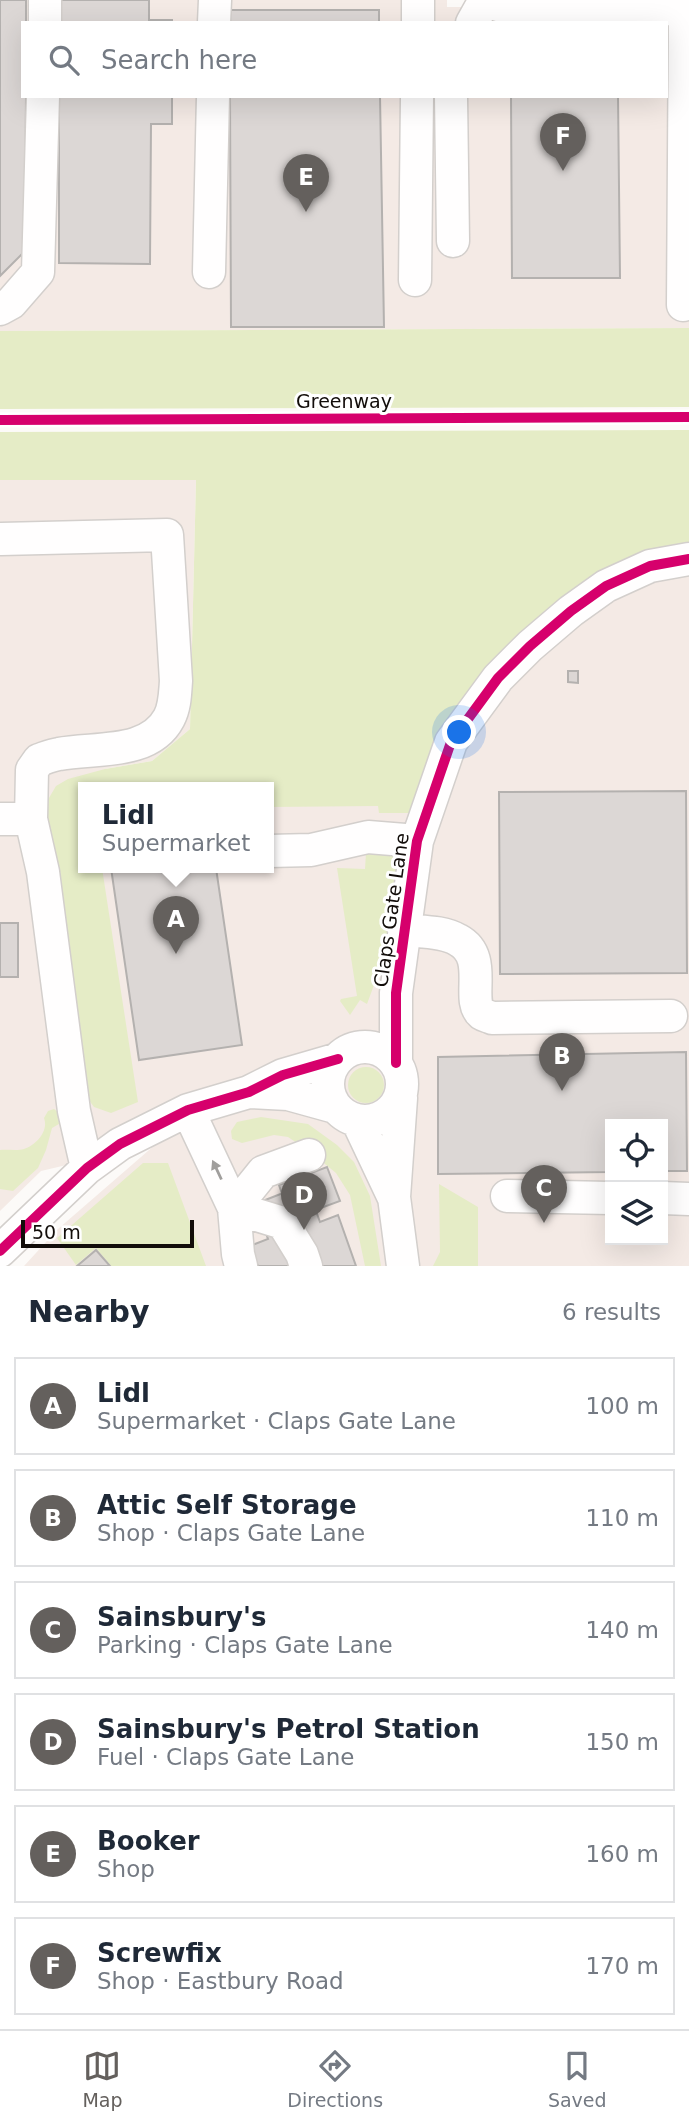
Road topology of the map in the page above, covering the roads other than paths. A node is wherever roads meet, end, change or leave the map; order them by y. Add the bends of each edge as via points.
1 (45, 0) edge
2 (215, 0) edge
3 (418, 0) edge
4 (486, 0) edge
5 (687, 9) edge
6 (45, 21) edge
7 (214, 21) edge
8 (418, 21) edge
9 (473, 21) edge
10 (43, 98) edge
11 (213, 98) edge
12 (417, 98) edge
13 (451, 98) edge
14 (453, 241) dead end
15 (209, 272) dead end
16 (415, 280) dead end
17 (683, 305) dead end
18 (0, 309) edge
19 (1, 539) edge
20 (689, 559) edge
21 (15, 819) edge
22 (416, 841) junction
23 (274, 851) edge
24 (404, 930) junction
25 (396, 993) junction
26 (671, 1016) dead end
27 (348, 1053) junction
28 (396, 1062) junction
29 (249, 1092) junction
30 (401, 1098) junction
31 (188, 1110) junction
32 (347, 1114) junction
33 (309, 1155) dead end
34 (87, 1168) junction
35 (506, 1196) dead end
36 (394, 1197) junction
37 (605, 1198) edge
38 (668, 1198) edge
39 (689, 1199) edge
40 (234, 1208) junction
41 (0, 1251) edge
42 (241, 1266) edge
43 (306, 1266) edge
44 (403, 1266) edge

1 - 6 street
2 - 7 street
3 - 8 street
4 - 5 street via 515,10
4 - 9 street
5 - 17 street
10 - 18 street via 38,272
11 - 15 street
12 - 16 street
13 - 14 street
19 - 21 street via 167,535 176,681 168,720 143,741 39,760
20 - 22 street, Claps Gate Lane via 650,566 606,586 550,628 498,678 451,742
21 - 34 street via 43,872 74,1111
22 - 23 street via 368,837 311,850
22 - 24 street, Claps Gate Lane
24 - 25 street, Claps Gate Lane
24 - 26 street via 447,935 470,949 476,1005 492,1018
25 - 27 street, Claps Gate Lane
25 - 28 street, Claps Gate Lane
27 - 28 street via 373,1048
27 - 29 street
27 - 32 street, Claps Gate Lane via 331,1070 328,1083 329,1095
28 - 30 street, Claps Gate Lane via 402,1074
29 - 31 street
29 - 32 street via 288,1094
30 - 32 street via 394,1109 372,1122
30 - 36 street, Claps Gate Lane
31 - 34 street via 120,1144
40 -> 31 street
32 - 36 street, Claps Gate Lane
33 - 40 street via 263,1172
34 - 41 street
35 - 37 street
36 - 44 street
38 - 39 street
40 - 42 street
40 - 43 street via 283,1223

